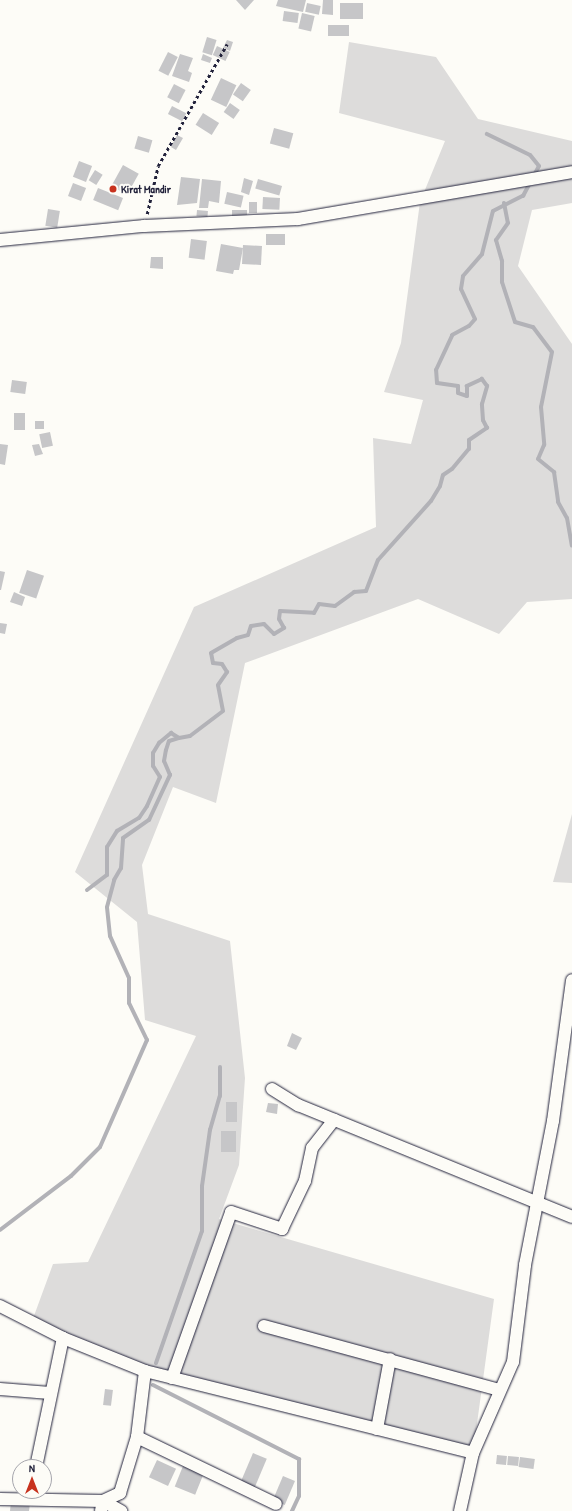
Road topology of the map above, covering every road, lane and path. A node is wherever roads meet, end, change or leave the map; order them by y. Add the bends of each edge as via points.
1 (226, 44) dead end
2 (572, 172) edge
3 (144, 226) junction
4 (0, 240) edge
5 (572, 980) edge
6 (272, 1089) dead end
7 (334, 1120) junction
8 (538, 1202) junction
9 (572, 1217) edge
10 (0, 1306) edge
11 (264, 1326) dead end
12 (63, 1338) junction
13 (390, 1359) junction
14 (144, 1371) junction
15 (172, 1378) junction
16 (0, 1389) edge
17 (500, 1390) junction
18 (50, 1393) junction
19 (378, 1428) junction
20 (137, 1437) junction
21 (473, 1453) junction
22 (38, 1459) edge
23 (12, 1498) edge
24 (0, 1499) edge
25 (52, 1499) edge
26 (276, 1504) dead end
27 (102, 1506) edge
28 (121, 1511) edge
29 (460, 1511) edge

1 - 3 path via 158,166
2 - 3 street via 298,219
3 - 4 street
5 - 8 street via 553,1121
6 - 7 street via 298,1105
7 - 8 street
7 - 15 street via 312,1148 305,1181 282,1229 231,1212
8 - 9 street
8 - 17 street via 525,1265 513,1362
10 - 12 street
11 - 13 street
12 - 14 street
12 - 18 street
13 - 17 street
13 - 19 street
14 - 15 street
14 - 20 street
15 - 19 street
16 - 18 street
17 - 21 street
18 - 22 street
19 - 21 street
20 - 26 street
20 - 27 street via 120,1494
21 - 29 street
23 - 24 street
25 - 27 street
27 - 28 street

